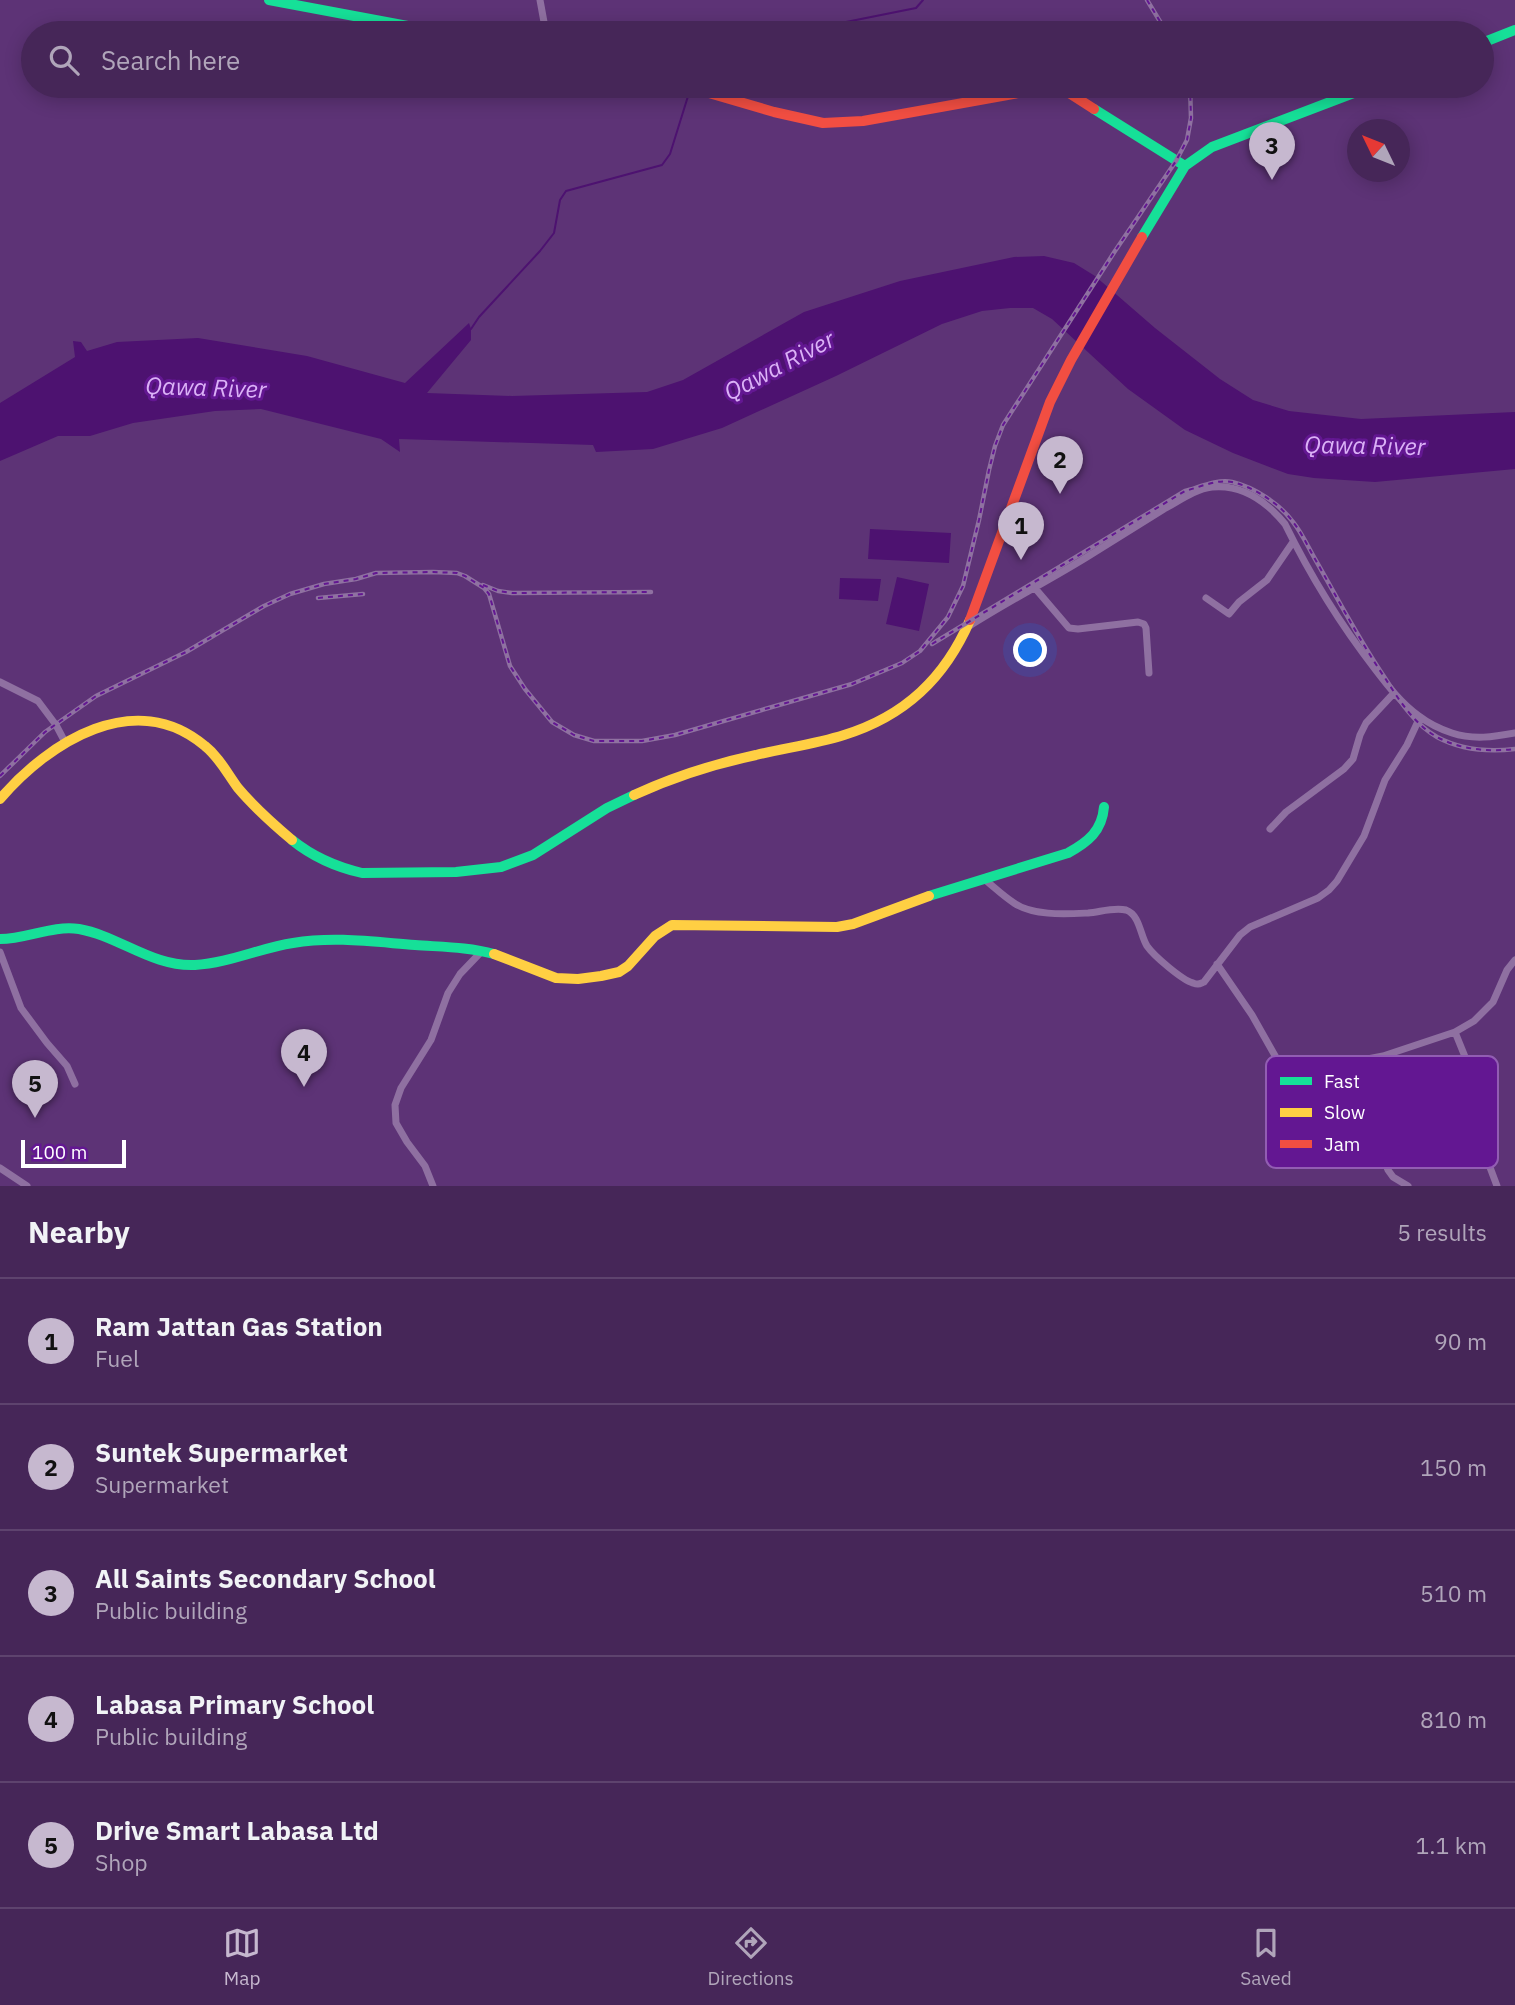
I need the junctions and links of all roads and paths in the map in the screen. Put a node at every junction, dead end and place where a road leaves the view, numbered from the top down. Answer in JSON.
{"nodes":[{"id":1,"x":269,"y":0,"type":"edge"},
{"id":2,"x":540,"y":0,"type":"edge"},
{"id":3,"x":381,"y":21,"type":"edge"},
{"id":4,"x":544,"y":21,"type":"edge"},
{"id":5,"x":1515,"y":30,"type":"edge"},
{"id":6,"x":1494,"y":38,"type":"edge"},
{"id":7,"x":730,"y":98,"type":"edge"},
{"id":8,"x":988,"y":98,"type":"edge"},
{"id":9,"x":1077,"y":98,"type":"edge"},
{"id":10,"x":1340,"y":98,"type":"edge"},
{"id":11,"x":1185,"y":166,"type":"junction"},
{"id":12,"x":1293,"y":542,"type":"junction"},
{"id":13,"x":1034,"y":587,"type":"junction"},
{"id":14,"x":1206,"y":598,"type":"dead end"},
{"id":15,"x":967,"y":628,"type":"junction"},
{"id":16,"x":1149,"y":673,"type":"dead end"},
{"id":17,"x":0,"y":682,"type":"edge"},
{"id":18,"x":1394,"y":693,"type":"junction"},
{"id":19,"x":1420,"y":717,"type":"junction"},
{"id":20,"x":1515,"y":733,"type":"edge"},
{"id":21,"x":65,"y":742,"type":"junction"},
{"id":22,"x":0,"y":799,"type":"edge"},
{"id":23,"x":1104,"y":807,"type":"dead end"},
{"id":24,"x":1270,"y":829,"type":"dead end"},
{"id":25,"x":984,"y":880,"type":"junction"},
{"id":26,"x":0,"y":939,"type":"edge"},
{"id":27,"x":482,"y":951,"type":"junction"},
{"id":28,"x":0,"y":952,"type":"edge"},
{"id":29,"x":1515,"y":960,"type":"edge"},
{"id":30,"x":1217,"y":964,"type":"junction"},
{"id":31,"x":1455,"y":1032,"type":"junction"},
{"id":32,"x":1275,"y":1056,"type":"edge"},
{"id":33,"x":1383,"y":1056,"type":"edge"},
{"id":34,"x":1465,"y":1056,"type":"edge"},
{"id":35,"x":75,"y":1084,"type":"dead end"},
{"id":36,"x":0,"y":1168,"type":"edge"},
{"id":37,"x":1387,"y":1168,"type":"edge"},
{"id":38,"x":1491,"y":1168,"type":"edge"},
{"id":39,"x":27,"y":1186,"type":"edge"},
{"id":40,"x":433,"y":1186,"type":"edge"},
{"id":41,"x":1408,"y":1186,"type":"edge"},
{"id":42,"x":1497,"y":1186,"type":"edge"}],
"edges":[{"from":1,"to":3,"type":"street"},
{"from":2,"to":4,"type":"street"},
{"from":5,"to":6,"type":"street"},
{"from":7,"to":8,"type":"street"},
{"from":9,"to":11,"type":"street"},
{"from":10,"to":11,"type":"street"},
{"from":11,"to":15,"type":"street"},
{"from":12,"to":13,"type":"street"},
{"from":12,"to":14,"type":"street"},
{"from":12,"to":18,"type":"street"},
{"from":13,"to":15,"type":"street"},
{"from":13,"to":16,"type":"street"},
{"from":15,"to":21,"type":"street"},
{"from":17,"to":21,"type":"street"},
{"from":18,"to":19,"type":"street"},
{"from":18,"to":24,"type":"street"},
{"from":19,"to":20,"type":"street"},
{"from":19,"to":30,"type":"street"},
{"from":21,"to":22,"type":"street"},
{"from":23,"to":25,"type":"street"},
{"from":25,"to":27,"type":"street"},
{"from":25,"to":30,"type":"street"},
{"from":26,"to":27,"type":"street"},
{"from":27,"to":40,"type":"street"},
{"from":28,"to":35,"type":"street"},
{"from":29,"to":31,"type":"street"},
{"from":30,"to":32,"type":"street"},
{"from":31,"to":33,"type":"street"},
{"from":31,"to":34,"type":"street"},
{"from":36,"to":39,"type":"street"},
{"from":37,"to":41,"type":"street"},
{"from":38,"to":42,"type":"street"}]}
